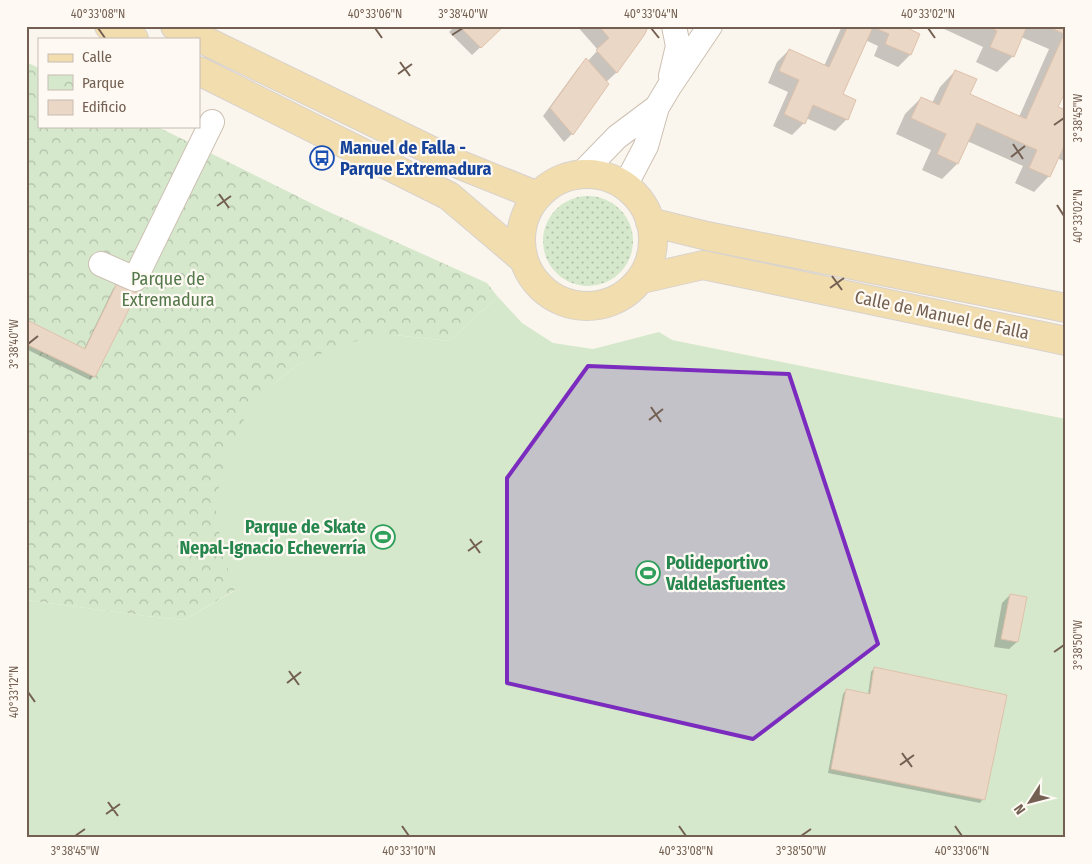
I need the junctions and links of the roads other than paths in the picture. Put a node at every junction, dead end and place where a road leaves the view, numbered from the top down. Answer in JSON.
{"nodes":[{"id":1,"x":109,"y":26,"type":"edge"},
{"id":2,"x":175,"y":26,"type":"edge"},
{"id":3,"x":674,"y":26,"type":"edge"},
{"id":4,"x":710,"y":26,"type":"edge"},
{"id":5,"x":132,"y":38,"type":"edge"},
{"id":6,"x":200,"y":38,"type":"edge"},
{"id":7,"x":200,"y":38,"type":"edge"},
{"id":8,"x":200,"y":72,"type":"edge"},
{"id":9,"x":669,"y":87,"type":"junction"},
{"id":10,"x":657,"y":107,"type":"junction"},
{"id":11,"x":212,"y":122,"type":"dead end"},
{"id":12,"x":582,"y":173,"type":"junction"},
{"id":13,"x":626,"y":184,"type":"junction"},
{"id":14,"x":538,"y":196,"type":"junction"},
{"id":15,"x":650,"y":222,"type":"junction"},
{"id":16,"x":523,"y":259,"type":"junction"},
{"id":17,"x":101,"y":264,"type":"dead end"},
{"id":18,"x":642,"y":279,"type":"junction"},
{"id":19,"x":1066,"y":308,"type":"edge"},
{"id":20,"x":1066,"y":341,"type":"edge"}],
"edges":[{"from":1,"to":5,"type":"main road"},
{"from":2,"to":7,"type":"main road"},
{"from":3,"to":9,"type":"street"},
{"from":4,"to":9,"type":"street"},
{"from":6,"to":14,"type":"main road"},
{"from":8,"to":16,"type":"main road"},
{"from":9,"to":10,"type":"street"},
{"from":10,"to":12,"type":"street"},
{"from":10,"to":13,"type":"street"},
{"from":11,"to":17,"type":"street"},
{"from":12,"to":13,"type":"main road"},
{"from":12,"to":14,"type":"main road"},
{"from":13,"to":15,"type":"main road"},
{"from":14,"to":16,"type":"main road"},
{"from":15,"to":18,"type":"main road"},
{"from":15,"to":19,"type":"main road","name":"Calle de Manuel de Falla"},
{"from":16,"to":18,"type":"main road"},
{"from":18,"to":20,"type":"main road","name":"Calle de Manuel de Falla"}]}
